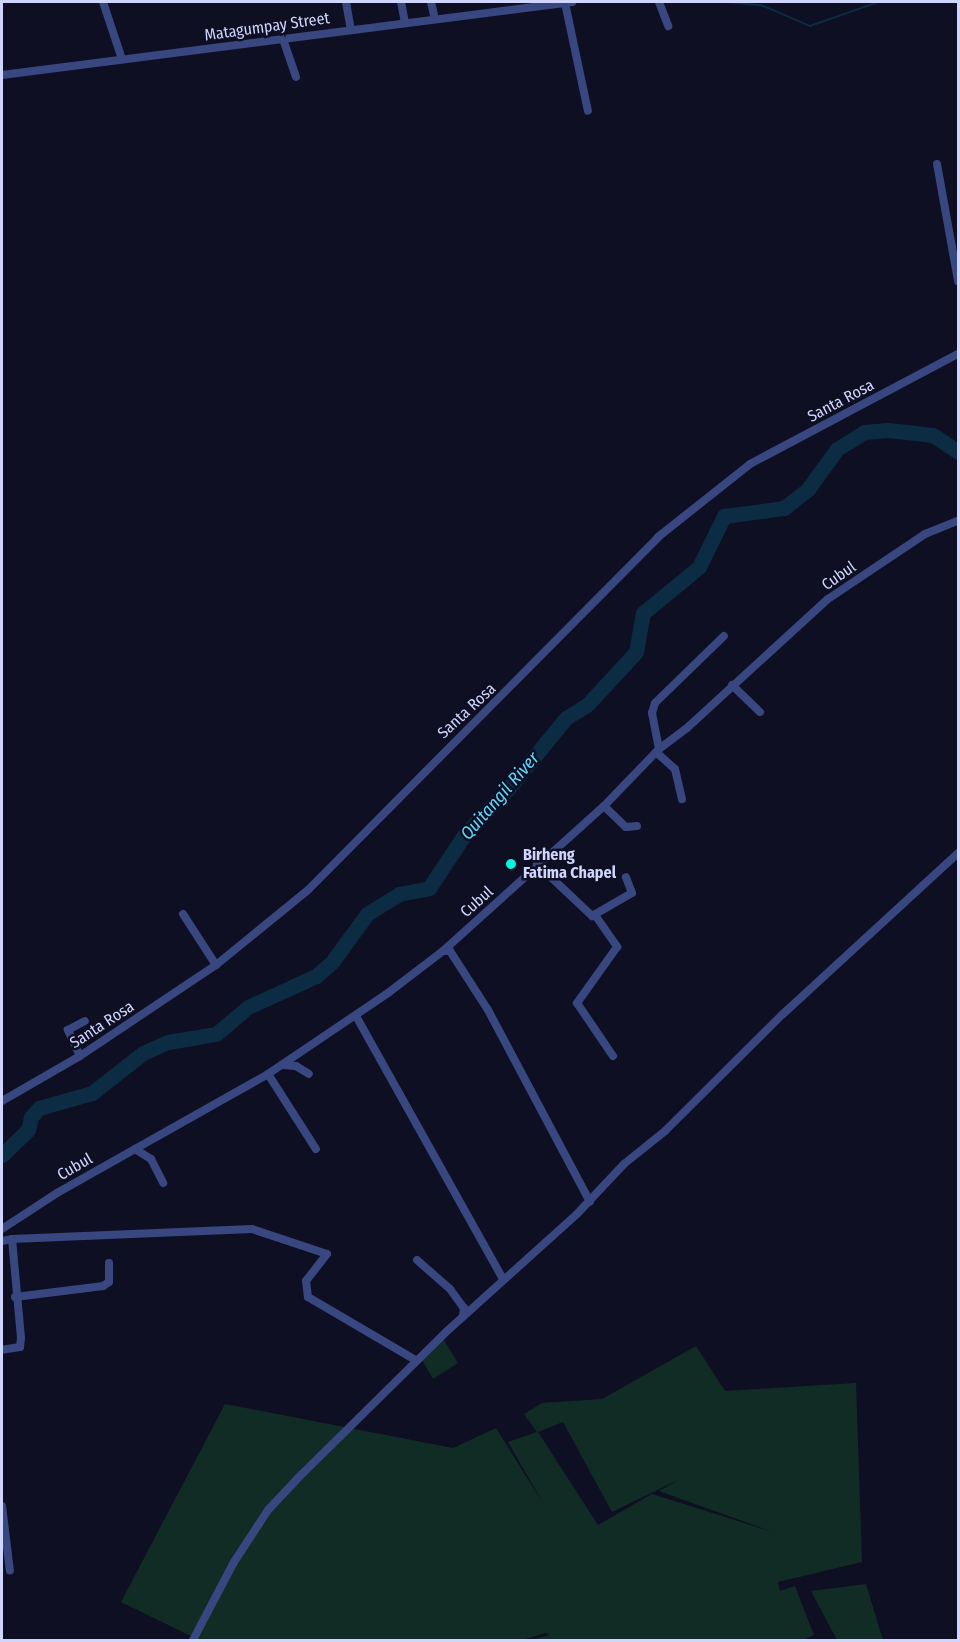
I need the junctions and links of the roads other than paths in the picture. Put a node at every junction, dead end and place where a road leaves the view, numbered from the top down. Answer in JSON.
{"nodes":[{"id":1,"x":103,"y":2,"type":"edge"},
{"id":2,"x":346,"y":2,"type":"edge"},
{"id":3,"x":401,"y":2,"type":"edge"},
{"id":4,"x":431,"y":2,"type":"edge"},
{"id":5,"x":488,"y":2,"type":"edge"},
{"id":6,"x":568,"y":2,"type":"edge"},
{"id":7,"x":659,"y":2,"type":"edge"},
{"id":8,"x":492,"y":10,"type":"junction"},
{"id":9,"x":435,"y":19,"type":"junction"},
{"id":10,"x":405,"y":23,"type":"junction"},
{"id":11,"x":668,"y":26,"type":"dead end"},
{"id":12,"x":351,"y":29,"type":"junction"},
{"id":13,"x":283,"y":39,"type":"junction"},
{"id":14,"x":122,"y":59,"type":"junction"},
{"id":15,"x":2,"y":75,"type":"edge"},
{"id":16,"x":296,"y":77,"type":"dead end"},
{"id":17,"x":588,"y":111,"type":"dead end"},
{"id":18,"x":937,"y":164,"type":"dead end"},
{"id":19,"x":958,"y":281,"type":"edge"},
{"id":20,"x":958,"y":354,"type":"edge"},
{"id":21,"x":958,"y":521,"type":"edge"},
{"id":22,"x":724,"y":636,"type":"dead end"},
{"id":23,"x":732,"y":685,"type":"junction"},
{"id":24,"x":760,"y":712,"type":"dead end"},
{"id":25,"x":657,"y":750,"type":"junction"},
{"id":26,"x":682,"y":799,"type":"dead end"},
{"id":27,"x":604,"y":806,"type":"junction"},
{"id":28,"x":638,"y":826,"type":"dead end"},
{"id":29,"x":958,"y":853,"type":"edge"},
{"id":30,"x":537,"y":864,"type":"junction"},
{"id":31,"x":626,"y":877,"type":"dead end"},
{"id":32,"x":183,"y":914,"type":"dead end"},
{"id":33,"x":595,"y":915,"type":"junction"},
{"id":34,"x":443,"y":951,"type":"junction"},
{"id":35,"x":216,"y":966,"type":"junction"},
{"id":36,"x":356,"y":1016,"type":"junction"},
{"id":37,"x":85,"y":1021,"type":"dead end"},
{"id":38,"x":80,"y":1056,"type":"junction"},
{"id":39,"x":613,"y":1056,"type":"dead end"},
{"id":40,"x":282,"y":1065,"type":"junction"},
{"id":41,"x":268,"y":1074,"type":"junction"},
{"id":42,"x":309,"y":1074,"type":"dead end"},
{"id":43,"x":2,"y":1101,"type":"edge"},
{"id":44,"x":135,"y":1149,"type":"junction"},
{"id":45,"x":316,"y":1149,"type":"dead end"},
{"id":46,"x":163,"y":1183,"type":"dead end"},
{"id":47,"x":590,"y":1202,"type":"junction"},
{"id":48,"x":2,"y":1230,"type":"edge"},
{"id":49,"x":12,"y":1239,"type":"junction"},
{"id":50,"x":2,"y":1242,"type":"edge"},
{"id":51,"x":417,"y":1260,"type":"dead end"},
{"id":52,"x":109,"y":1263,"type":"dead end"},
{"id":53,"x":503,"y":1280,"type":"junction"},
{"id":54,"x":15,"y":1297,"type":"junction"},
{"id":55,"x":464,"y":1316,"type":"junction"},
{"id":56,"x":2,"y":1350,"type":"edge"},
{"id":57,"x":417,"y":1361,"type":"junction"},
{"id":58,"x":2,"y":1506,"type":"edge"},
{"id":59,"x":10,"y":1571,"type":"dead end"},
{"id":60,"x":193,"y":1641,"type":"edge"}],
"edges":[{"from":1,"to":14,"type":"street"},
{"from":2,"to":12,"type":"street"},
{"from":3,"to":10,"type":"street"},
{"from":4,"to":9,"type":"street"},
{"from":5,"to":8,"type":"street"},
{"from":6,"to":8,"type":"street","name":"Matagumpay Street"},
{"from":6,"to":17,"type":"street"},
{"from":7,"to":11,"type":"street"},
{"from":8,"to":9,"type":"street","name":"Matagumpay Street"},
{"from":9,"to":10,"type":"street","name":"Matagumpay Street"},
{"from":10,"to":12,"type":"street","name":"Matagumpay Street"},
{"from":12,"to":13,"type":"street","name":"Matagumpay Street"},
{"from":13,"to":14,"type":"street","name":"Matagumpay Street"},
{"from":13,"to":16,"type":"street"},
{"from":14,"to":15,"type":"street","name":"Matagumpay Street"},
{"from":18,"to":19,"type":"street"},
{"from":20,"to":35,"type":"street","name":"Santa Rosa"},
{"from":21,"to":23,"type":"street","name":"Cubul"},
{"from":22,"to":25,"type":"street"},
{"from":23,"to":24,"type":"street"},
{"from":23,"to":25,"type":"street","name":"Cubul"},
{"from":25,"to":26,"type":"street"},
{"from":25,"to":27,"type":"street","name":"Cubul"},
{"from":27,"to":28,"type":"street"},
{"from":27,"to":30,"type":"street","name":"Cubul"},
{"from":29,"to":47,"type":"street"},
{"from":30,"to":33,"type":"street"},
{"from":30,"to":34,"type":"street","name":"Cubul"},
{"from":31,"to":33,"type":"street"},
{"from":32,"to":35,"type":"street"},
{"from":33,"to":39,"type":"street"},
{"from":34,"to":36,"type":"street","name":"Cubul"},
{"from":34,"to":47,"type":"street"},
{"from":35,"to":38,"type":"street","name":"Santa Rosa"},
{"from":36,"to":40,"type":"street","name":"Cubul"},
{"from":36,"to":53,"type":"street"},
{"from":37,"to":38,"type":"street"},
{"from":38,"to":43,"type":"street","name":"Santa Rosa"},
{"from":40,"to":41,"type":"street","name":"Cubul"},
{"from":40,"to":42,"type":"street"},
{"from":41,"to":44,"type":"street","name":"Cubul"},
{"from":41,"to":45,"type":"street"},
{"from":44,"to":46,"type":"street"},
{"from":44,"to":48,"type":"street","name":"Cubul"},
{"from":47,"to":53,"type":"street"},
{"from":49,"to":50,"type":"street"},
{"from":49,"to":54,"type":"street"},
{"from":49,"to":57,"type":"street"},
{"from":51,"to":55,"type":"street"},
{"from":52,"to":54,"type":"street"},
{"from":53,"to":55,"type":"street"},
{"from":54,"to":56,"type":"street"},
{"from":55,"to":57,"type":"street"},
{"from":57,"to":60,"type":"street"},
{"from":58,"to":59,"type":"street"}]}
